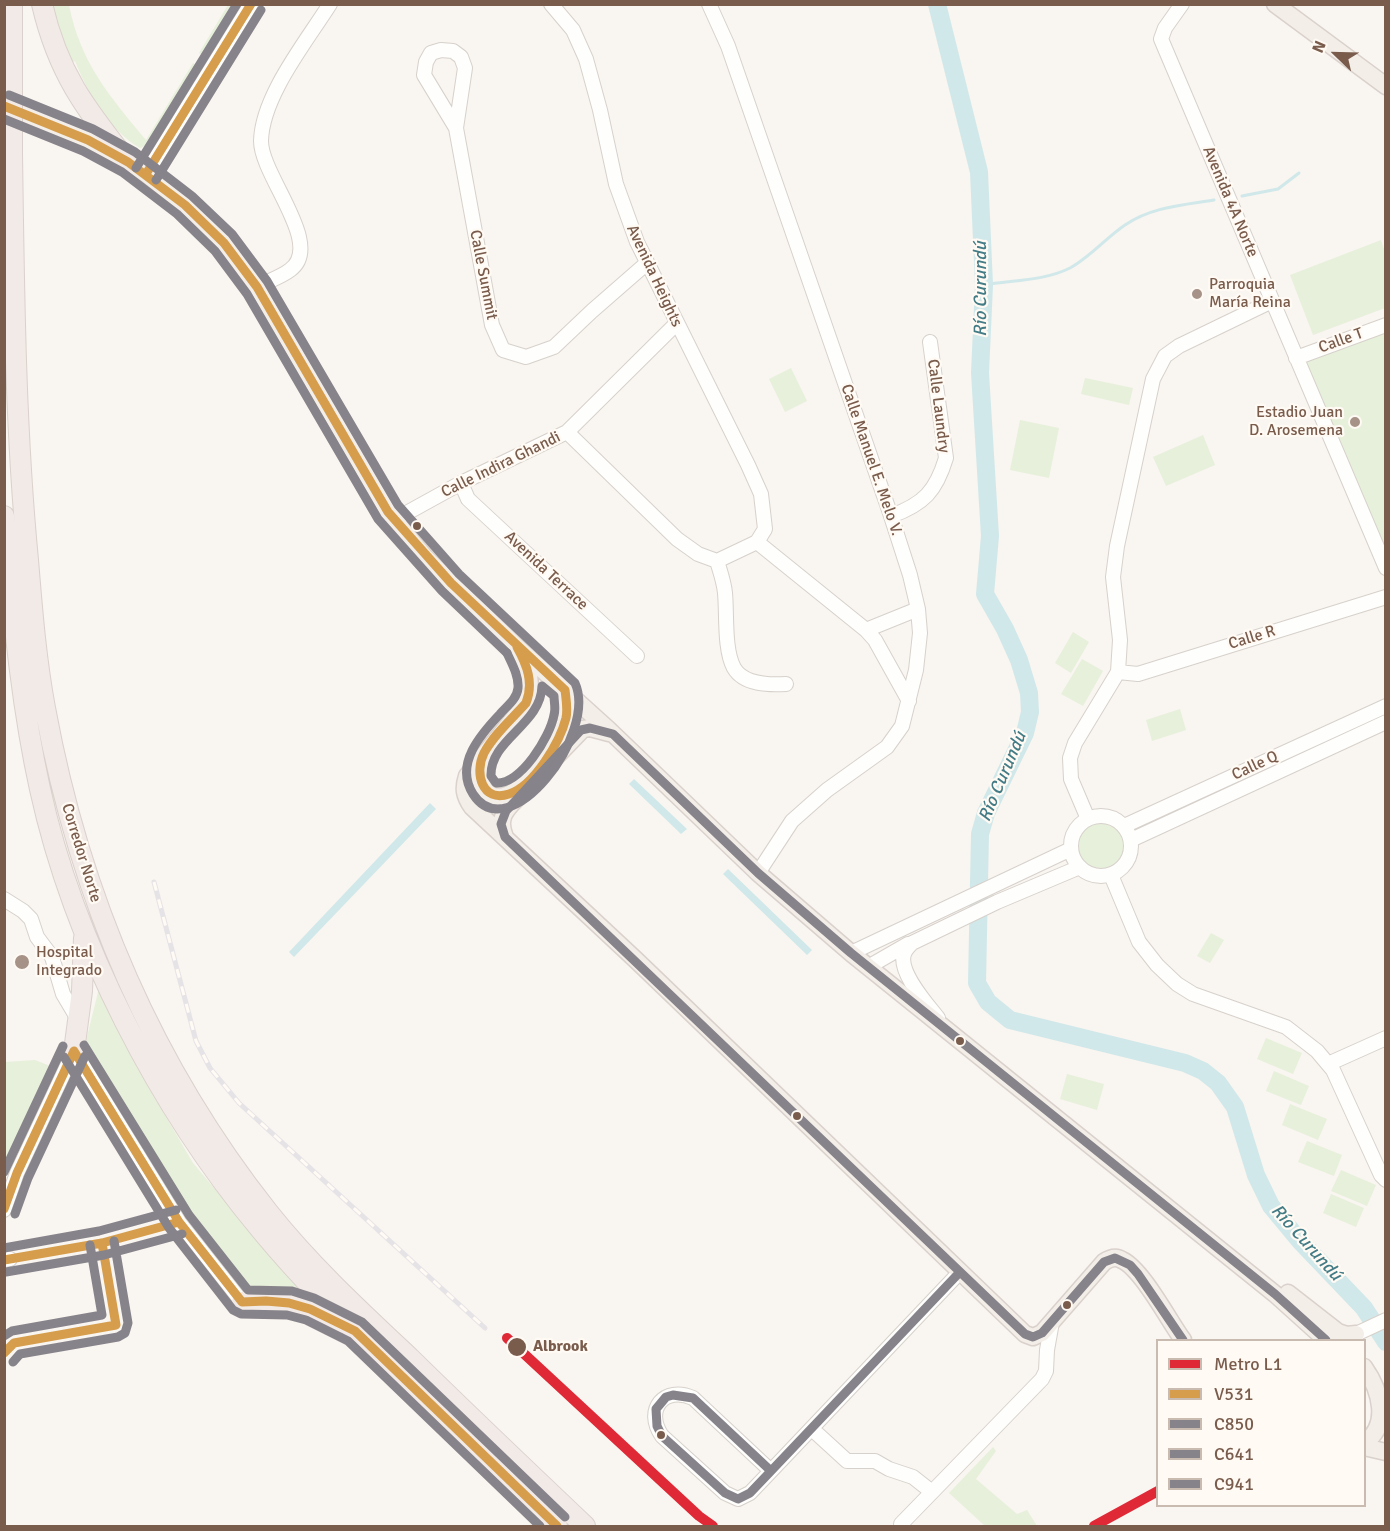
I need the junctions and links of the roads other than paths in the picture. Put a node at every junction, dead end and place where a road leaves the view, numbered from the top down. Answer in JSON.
{"nodes":[{"id":1,"x":12,"y":4,"type":"edge"},
{"id":2,"x":42,"y":4,"type":"edge"},
{"id":3,"x":251,"y":4,"type":"edge"},
{"id":4,"x":330,"y":4,"type":"edge"},
{"id":5,"x":551,"y":4,"type":"edge"},
{"id":6,"x":709,"y":4,"type":"edge"},
{"id":7,"x":1182,"y":4,"type":"edge"},
{"id":8,"x":1275,"y":4,"type":"edge"},
{"id":9,"x":1386,"y":86,"type":"edge"},
{"id":10,"x":4,"y":106,"type":"edge"},
{"id":11,"x":456,"y":128,"type":"junction"},
{"id":12,"x":128,"y":162,"type":"junction"},
{"id":13,"x":146,"y":174,"type":"junction"},
{"id":14,"x":647,"y":263,"type":"junction"},
{"id":15,"x":257,"y":287,"type":"junction"},
{"id":16,"x":1272,"y":301,"type":"junction"},
{"id":17,"x":676,"y":324,"type":"junction"},
{"id":18,"x":1386,"y":325,"type":"edge"},
{"id":19,"x":930,"y":342,"type":"dead end"},
{"id":20,"x":1296,"y":358,"type":"junction"},
{"id":21,"x":567,"y":432,"type":"junction"},
{"id":22,"x":461,"y":483,"type":"junction"},
{"id":23,"x":4,"y":516,"type":"edge"},
{"id":24,"x":891,"y":516,"type":"junction"},
{"id":25,"x":394,"y":520,"type":"junction"},
{"id":26,"x":758,"y":542,"type":"junction"},
{"id":27,"x":717,"y":561,"type":"junction"},
{"id":28,"x":1384,"y":562,"type":"edge"},
{"id":29,"x":1386,"y":597,"type":"edge"},
{"id":30,"x":918,"y":609,"type":"junction"},
{"id":31,"x":866,"y":630,"type":"junction"},
{"id":32,"x":517,"y":647,"type":"junction"},
{"id":33,"x":637,"y":656,"type":"dead end"},
{"id":34,"x":1118,"y":672,"type":"junction"},
{"id":35,"x":786,"y":684,"type":"dead end"},
{"id":36,"x":565,"y":690,"type":"junction"},
{"id":37,"x":909,"y":701,"type":"junction"},
{"id":38,"x":1386,"y":706,"type":"edge"},
{"id":39,"x":1386,"y":722,"type":"edge"},
{"id":40,"x":613,"y":734,"type":"junction"},
{"id":41,"x":485,"y":752,"type":"junction"},
{"id":42,"x":1088,"y":819,"type":"junction"},
{"id":43,"x":1124,"y":826,"type":"junction"},
{"id":44,"x":505,"y":837,"type":"junction"},
{"id":45,"x":1131,"y":840,"type":"junction"},
{"id":46,"x":1071,"y":849,"type":"junction"},
{"id":47,"x":1080,"y":867,"type":"junction"},
{"id":48,"x":758,"y":873,"type":"junction"},
{"id":49,"x":1111,"y":874,"type":"junction"},
{"id":50,"x":4,"y":899,"type":"edge"},
{"id":51,"x":84,"y":929,"type":"junction"},
{"id":52,"x":912,"y":943,"type":"junction"},
{"id":53,"x":851,"y":953,"type":"junction"},
{"id":54,"x":868,"y":967,"type":"junction"},
{"id":55,"x":79,"y":1021,"type":"junction"},
{"id":56,"x":944,"y":1027,"type":"junction"},
{"id":57,"x":1386,"y":1038,"type":"edge"},
{"id":58,"x":74,"y":1051,"type":"junction"},
{"id":59,"x":1328,"y":1064,"type":"junction"},
{"id":60,"x":1386,"y":1180,"type":"edge"},
{"id":61,"x":4,"y":1210,"type":"edge"},
{"id":62,"x":960,"y":1272,"type":"junction"},
{"id":63,"x":1257,"y":1279,"type":"junction"},
{"id":64,"x":242,"y":1302,"type":"joint"},
{"id":65,"x":1386,"y":1320,"type":"edge"},
{"id":66,"x":1052,"y":1322,"type":"junction"},
{"id":67,"x":355,"y":1331,"type":"junction"},
{"id":68,"x":1357,"y":1335,"type":"edge"},
{"id":69,"x":1182,"y":1339,"type":"edge"},
{"id":70,"x":1324,"y":1339,"type":"edge"},
{"id":71,"x":1366,"y":1370,"type":"edge"},
{"id":72,"x":1366,"y":1388,"type":"edge"},
{"id":73,"x":1384,"y":1416,"type":"edge"},
{"id":74,"x":812,"y":1429,"type":"junction"},
{"id":75,"x":1366,"y":1444,"type":"edge"},
{"id":76,"x":1366,"y":1445,"type":"edge"},
{"id":77,"x":1386,"y":1452,"type":"edge"},
{"id":78,"x":771,"y":1471,"type":"junction"},
{"id":79,"x":932,"y":1492,"type":"junction"},
{"id":80,"x":902,"y":1524,"type":"dead end"},
{"id":81,"x":557,"y":1527,"type":"edge"},
{"id":82,"x":585,"y":1527,"type":"edge"}],
"edges":[{"from":1,"to":82,"type":"highway","name":"Corredor Norte","bridge":true},
{"from":2,"to":12,"type":"highway"},
{"from":3,"to":13,"type":"street"},
{"from":4,"to":15,"type":"street"},
{"from":5,"to":14,"type":"street","name":"Avenida Heights"},
{"from":6,"to":24,"type":"street","name":"Calle Manuel E. Melo V."},
{"from":7,"to":16,"type":"street","name":"Avenida 4A Norte"},
{"from":8,"to":9,"type":"main road"},
{"from":10,"to":12,"type":"main road"},
{"from":11,"to":11,"type":"street"},
{"from":11,"to":14,"type":"street","name":"Calle Summit"},
{"from":12,"to":13,"type":"main road"},
{"from":13,"to":15,"type":"main road"},
{"from":14,"to":17,"type":"street","name":"Avenida Heights"},
{"from":15,"to":25,"type":"main road"},
{"from":16,"to":20,"type":"street","name":"Avenida 4A Norte"},
{"from":16,"to":34,"type":"street"},
{"from":17,"to":21,"type":"street","name":"Calle Indira Ghandi"},
{"from":17,"to":26,"type":"street","name":"Avenida Heights"},
{"from":18,"to":20,"type":"street","name":"Calle T"},
{"from":19,"to":24,"type":"street","name":"Calle Laundry"},
{"from":20,"to":28,"type":"street","name":"Avenida 4A Norte"},
{"from":21,"to":22,"type":"street","name":"Calle Indira Ghandi"},
{"from":21,"to":27,"type":"street"},
{"from":22,"to":25,"type":"street","name":"Calle Indira Ghandi"},
{"from":22,"to":33,"type":"street","name":"Avenida Terrace"},
{"from":23,"to":51,"type":"highway","name":"Corredor Norte"},
{"from":24,"to":30,"type":"street","name":"Calle Manuel E. Melo V."},
{"from":25,"to":32,"type":"main road"},
{"from":26,"to":27,"type":"street"},
{"from":26,"to":31,"type":"street"},
{"from":27,"to":35,"type":"street"},
{"from":29,"to":34,"type":"street","name":"Calle R"},
{"from":30,"to":31,"type":"street"},
{"from":30,"to":37,"type":"street","name":"Calle Manuel E. Melo V."},
{"from":31,"to":37,"type":"street"},
{"from":32,"to":36,"type":"main road"},
{"from":32,"to":41,"type":"main road"},
{"from":34,"to":42,"type":"street"},
{"from":36,"to":40,"type":"main road"},
{"from":36,"to":41,"type":"main road"},
{"from":37,"to":48,"type":"street","name":"Calle Manuel E. Melo V."},
{"from":38,"to":43,"type":"street","name":"Calle Q"},
{"from":39,"to":45,"type":"street","name":"Calle Q"},
{"from":40,"to":44,"type":"main road"},
{"from":40,"to":48,"type":"main road"},
{"from":41,"to":44,"type":"main road"},
{"from":42,"to":43,"type":"street"},
{"from":42,"to":46,"type":"street"},
{"from":43,"to":45,"type":"street"},
{"from":44,"to":62,"type":"main road"},
{"from":45,"to":49,"type":"street"},
{"from":46,"to":47,"type":"street"},
{"from":46,"to":53,"type":"street"},
{"from":47,"to":49,"type":"street"},
{"from":47,"to":52,"type":"street"},
{"from":48,"to":53,"type":"main road"},
{"from":49,"to":59,"type":"street"},
{"from":50,"to":55,"type":"street"},
{"from":51,"to":55,"type":"highway"},
{"from":51,"to":67,"type":"highway","name":"Corredor Norte"},
{"from":52,"to":54,"type":"street"},
{"from":52,"to":56,"type":"street"},
{"from":53,"to":54,"type":"main road"},
{"from":54,"to":56,"type":"main road"},
{"from":55,"to":58,"type":"highway"},
{"from":56,"to":63,"type":"main road"},
{"from":57,"to":59,"type":"street"},
{"from":58,"to":61,"type":"street"},
{"from":58,"to":64,"type":"street"},
{"from":59,"to":60,"type":"street"},
{"from":62,"to":66,"type":"main road"},
{"from":62,"to":74,"type":"street"},
{"from":63,"to":68,"type":"main road"},
{"from":63,"to":70,"type":"main road"},
{"from":64,"to":67,"type":"highway"},
{"from":65,"to":68,"type":"street"},
{"from":66,"to":69,"type":"main road"},
{"from":66,"to":79,"type":"street"},
{"from":67,"to":81,"type":"highway","name":"Corredor Norte"},
{"from":71,"to":73,"type":"main road"},
{"from":72,"to":73,"type":"main road"},
{"from":73,"to":75,"type":"main road"},
{"from":74,"to":78,"type":"street"},
{"from":74,"to":79,"type":"street"},
{"from":76,"to":77,"type":"main road"},
{"from":78,"to":78,"type":"street"},
{"from":79,"to":80,"type":"street"}]}
